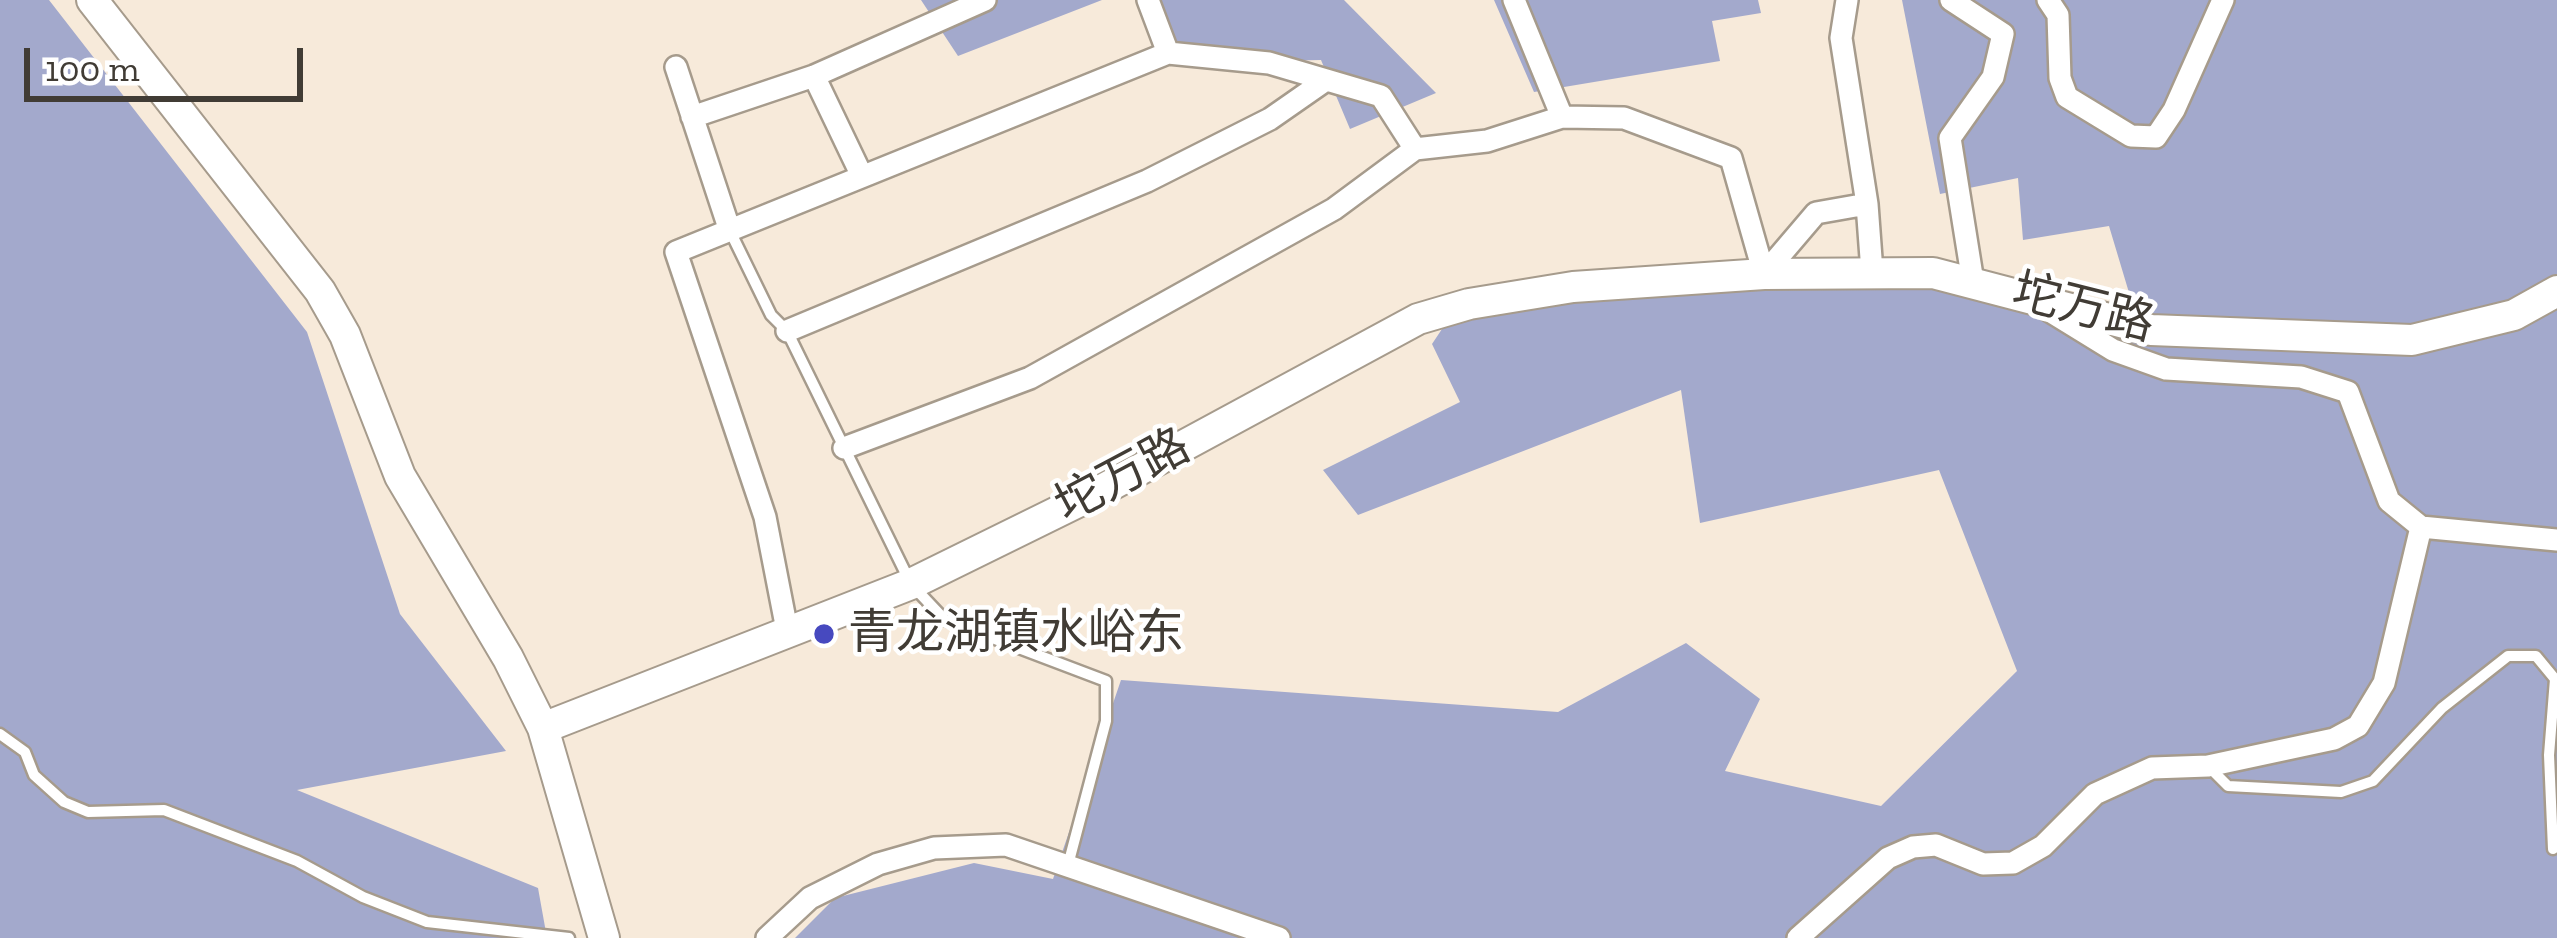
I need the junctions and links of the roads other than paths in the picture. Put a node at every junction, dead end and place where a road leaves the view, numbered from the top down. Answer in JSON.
{"nodes":[{"id":1,"x":92,"y":0,"type":"edge"},
{"id":2,"x":986,"y":0,"type":"edge"},
{"id":3,"x":1148,"y":0,"type":"edge"},
{"id":4,"x":1514,"y":0,"type":"edge"},
{"id":5,"x":1846,"y":0,"type":"edge"},
{"id":6,"x":1951,"y":0,"type":"edge"},
{"id":7,"x":2048,"y":0,"type":"edge"},
{"id":8,"x":2223,"y":0,"type":"edge"},
{"id":9,"x":1168,"y":53,"type":"junction"},
{"id":10,"x":676,"y":67,"type":"dead end"},
{"id":11,"x":814,"y":76,"type":"junction"},
{"id":12,"x":1326,"y":80,"type":"junction"},
{"id":13,"x":692,"y":117,"type":"junction"},
{"id":14,"x":1562,"y":117,"type":"junction"},
{"id":15,"x":1415,"y":149,"type":"junction"},
{"id":16,"x":861,"y":174,"type":"junction"},
{"id":17,"x":1867,"y":204,"type":"junction"},
{"id":18,"x":729,"y":228,"type":"junction"},
{"id":19,"x":1873,"y":272,"type":"junction"},
{"id":20,"x":1764,"y":274,"type":"junction"},
{"id":21,"x":1973,"y":281,"type":"junction"},
{"id":22,"x":2557,"y":291,"type":"edge"},
{"id":23,"x":2032,"y":300,"type":"junction"},
{"id":24,"x":787,"y":331,"type":"junction"},
{"id":25,"x":844,"y":448,"type":"junction"},
{"id":26,"x":2421,"y":527,"type":"junction"},
{"id":27,"x":2557,"y":540,"type":"edge"},
{"id":28,"x":911,"y":584,"type":"junction"},
{"id":29,"x":788,"y":634,"type":"junction"},
{"id":30,"x":543,"y":728,"type":"junction"},
{"id":31,"x":0,"y":734,"type":"edge"},
{"id":32,"x":2208,"y":766,"type":"junction"},
{"id":33,"x":2557,"y":846,"type":"edge"},
{"id":34,"x":1068,"y":866,"type":"junction"},
{"id":35,"x":569,"y":938,"type":"edge"},
{"id":36,"x":604,"y":938,"type":"edge"},
{"id":37,"x":767,"y":938,"type":"edge"},
{"id":38,"x":1279,"y":938,"type":"edge"},
{"id":39,"x":1798,"y":938,"type":"edge"}],
"edges":[{"from":1,"to":30,"type":"main road"},
{"from":2,"to":11,"type":"street"},
{"from":3,"to":9,"type":"street"},
{"from":4,"to":14,"type":"street"},
{"from":5,"to":17,"type":"street"},
{"from":6,"to":21,"type":"street"},
{"from":7,"to":8,"type":"street"},
{"from":9,"to":12,"type":"street"},
{"from":9,"to":16,"type":"street"},
{"from":10,"to":13,"type":"street"},
{"from":11,"to":13,"type":"street"},
{"from":11,"to":16,"type":"street"},
{"from":12,"to":15,"type":"street"},
{"from":12,"to":24,"type":"street"},
{"from":13,"to":18,"type":"street"},
{"from":14,"to":15,"type":"street"},
{"from":14,"to":20,"type":"street"},
{"from":15,"to":25,"type":"street"},
{"from":16,"to":18,"type":"street"},
{"from":17,"to":19,"type":"street"},
{"from":17,"to":20,"type":"street"},
{"from":18,"to":24,"type":"lane"},
{"from":18,"to":29,"type":"street"},
{"from":19,"to":20,"type":"main road","name":"坨万路"},
{"from":19,"to":21,"type":"main road","name":"坨万路"},
{"from":20,"to":28,"type":"main road","name":"坨万路"},
{"from":21,"to":23,"type":"main road","name":"坨万路"},
{"from":22,"to":23,"type":"main road","name":"坨万路"},
{"from":23,"to":26,"type":"street"},
{"from":24,"to":25,"type":"lane"},
{"from":25,"to":28,"type":"lane"},
{"from":26,"to":27,"type":"street"},
{"from":26,"to":32,"type":"street"},
{"from":28,"to":29,"type":"main road","name":"坨万路"},
{"from":28,"to":34,"type":"lane"},
{"from":29,"to":30,"type":"main road","name":"坨万路"},
{"from":30,"to":36,"type":"main road"},
{"from":31,"to":35,"type":"lane"},
{"from":32,"to":33,"type":"lane"},
{"from":32,"to":39,"type":"street"},
{"from":34,"to":37,"type":"street"},
{"from":34,"to":38,"type":"street"}]}
